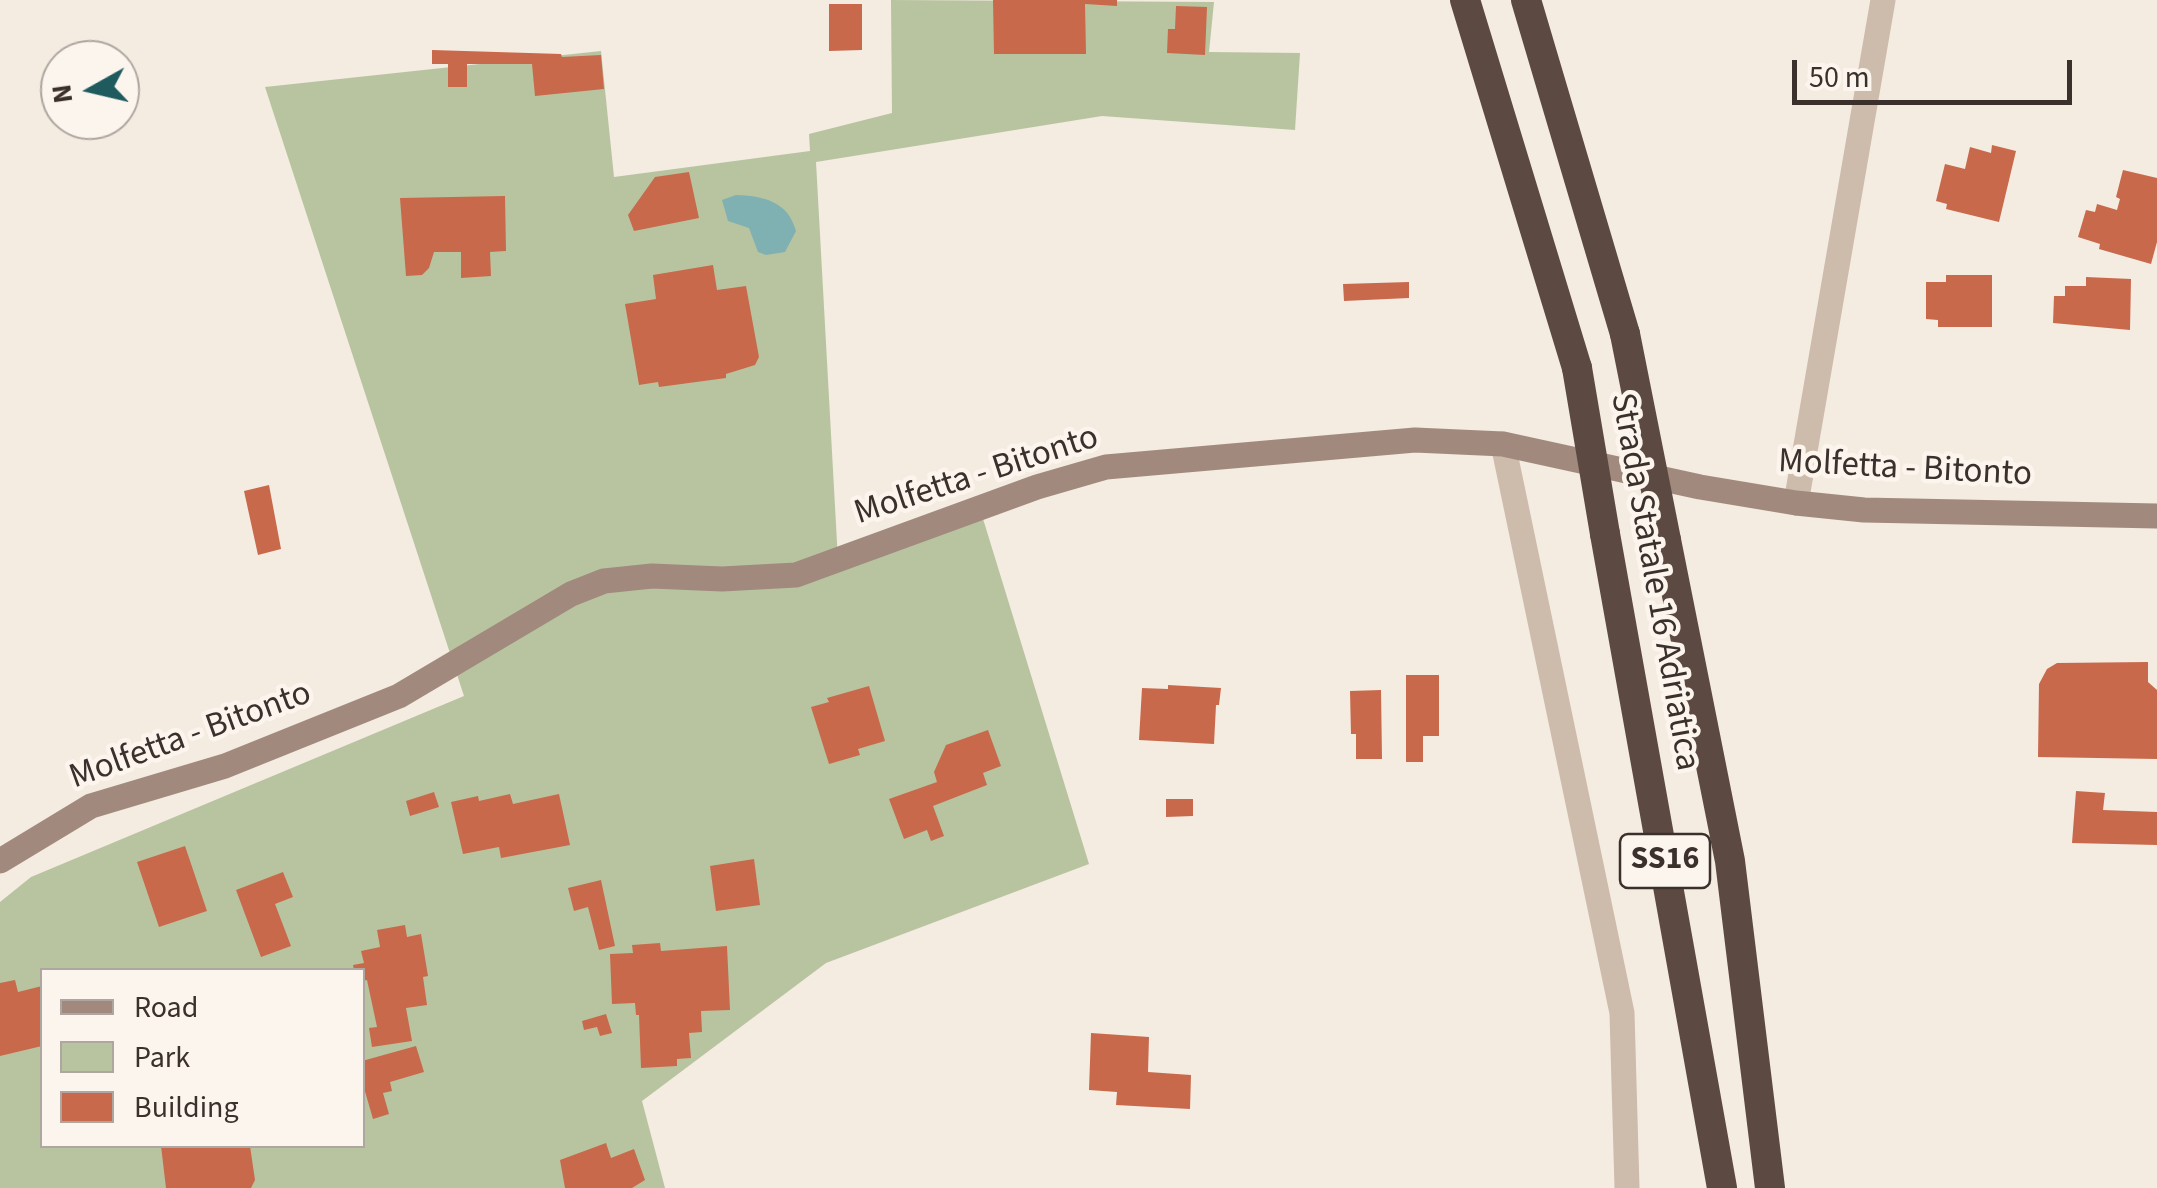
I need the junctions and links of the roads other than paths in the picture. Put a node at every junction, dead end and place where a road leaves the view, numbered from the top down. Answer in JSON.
{"nodes":[{"id":1,"x":1464,"y":0,"type":"edge"},
{"id":2,"x":1526,"y":0,"type":"edge"},
{"id":3,"x":1883,"y":0,"type":"edge"},
{"id":4,"x":1503,"y":444,"type":"junction"},
{"id":5,"x":1796,"y":503,"type":"junction"},
{"id":6,"x":2157,"y":516,"type":"edge"},
{"id":7,"x":0,"y":861,"type":"edge"},
{"id":8,"x":1627,"y":1188,"type":"edge"},
{"id":9,"x":1722,"y":1188,"type":"edge"},
{"id":10,"x":1770,"y":1188,"type":"edge"}],
"edges":[{"from":1,"to":9,"type":"highway","name":"Strada Statale 16 Adriatica","number":"SS16","bridge":true},
{"from":2,"to":10,"type":"highway","name":"Strada Statale 16 Adriatica","number":"SS16","bridge":true},
{"from":3,"to":5,"type":"street"},
{"from":4,"to":5,"type":"street","name":"Molfetta - Bitonto"},
{"from":4,"to":7,"type":"street","name":"Molfetta - Bitonto"},
{"from":4,"to":8,"type":"street"},
{"from":5,"to":6,"type":"street","name":"Molfetta - Bitonto"}]}
